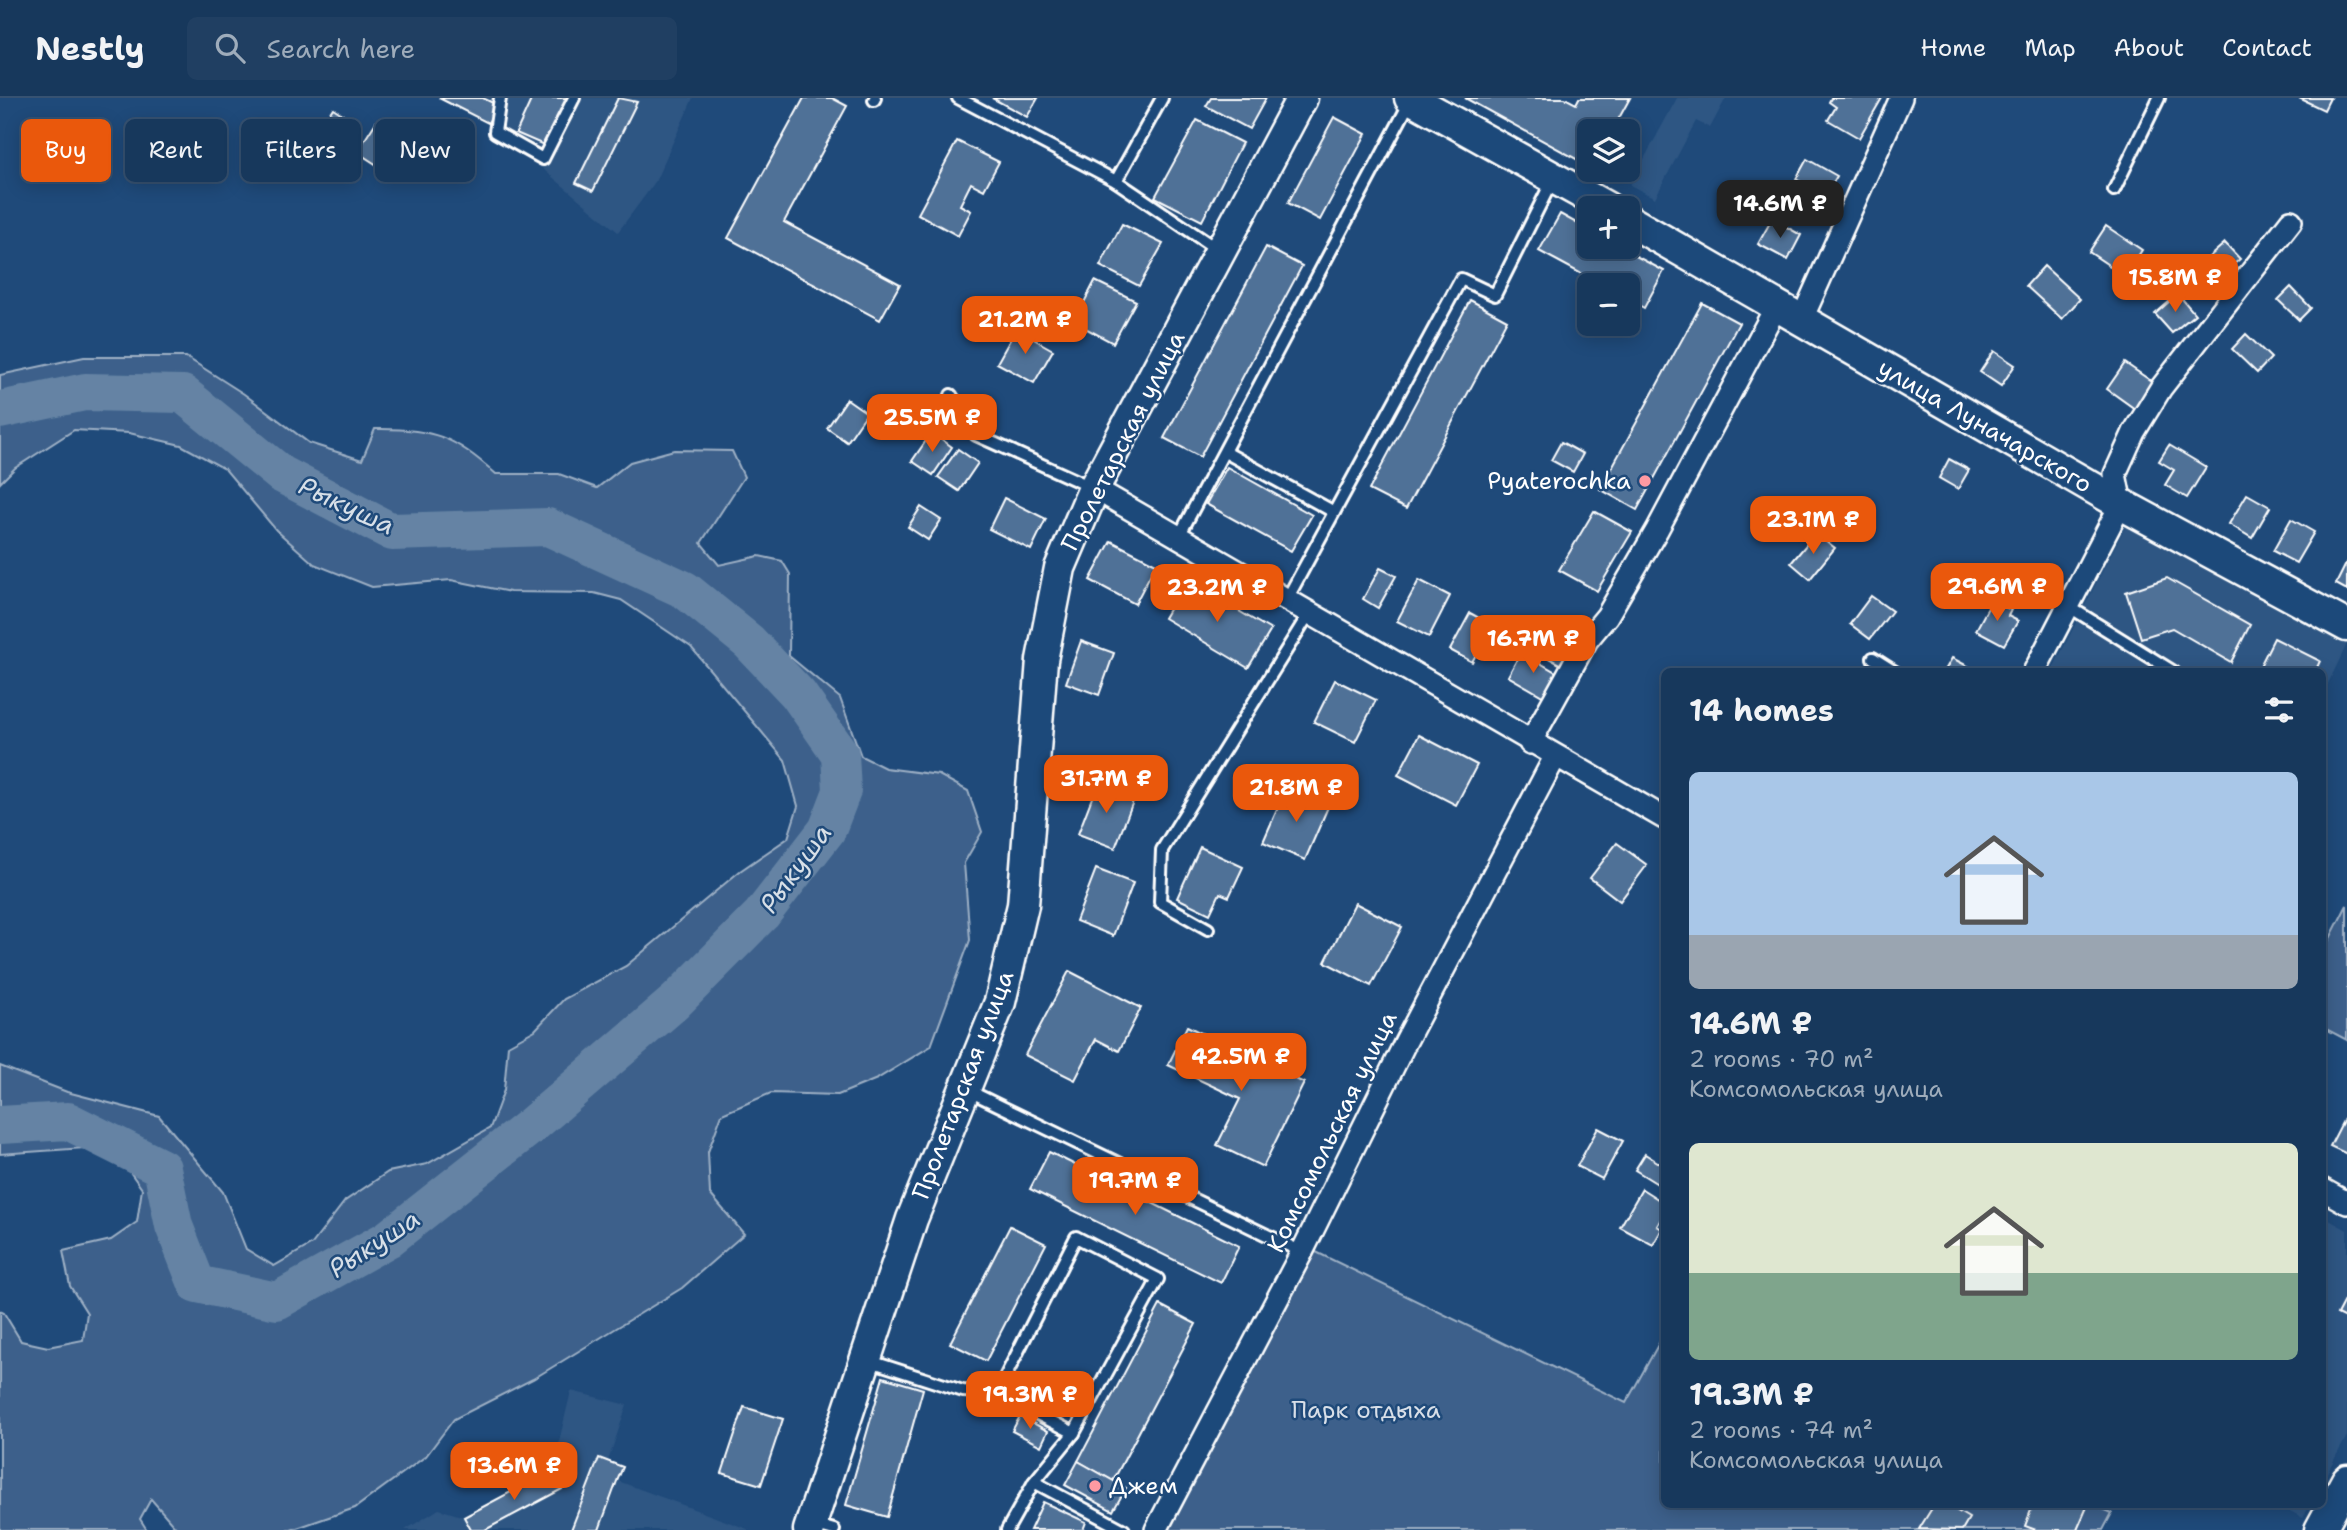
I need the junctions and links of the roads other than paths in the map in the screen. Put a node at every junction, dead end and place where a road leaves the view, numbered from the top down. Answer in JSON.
{"nodes":[{"id":1,"x":500,"y":98,"type":"edge"},
{"id":2,"x":574,"y":98,"type":"edge"},
{"id":3,"x":958,"y":98,"type":"edge"},
{"id":4,"x":1162,"y":98,"type":"edge"},
{"id":5,"x":1301,"y":98,"type":"edge"},
{"id":6,"x":1411,"y":98,"type":"edge"},
{"id":7,"x":1901,"y":98,"type":"edge"},
{"id":8,"x":2158,"y":98,"type":"edge"},
{"id":9,"x":1554,"y":177,"type":"junction"},
{"id":10,"x":1116,"y":181,"type":"junction"},
{"id":11,"x":2115,"y":190,"type":"dead end"},
{"id":12,"x":1587,"y":196,"type":"edge"},
{"id":13,"x":2291,"y":221,"type":"dead end"},
{"id":14,"x":1640,"y":227,"type":"edge"},
{"id":15,"x":1220,"y":252,"type":"junction"},
{"id":16,"x":1789,"y":314,"type":"junction"},
{"id":17,"x":951,"y":395,"type":"dead end"},
{"id":18,"x":1225,"y":452,"type":"junction"},
{"id":19,"x":1094,"y":488,"type":"junction"},
{"id":20,"x":2121,"y":504,"type":"junction"},
{"id":21,"x":1334,"y":512,"type":"junction"},
{"id":22,"x":1179,"y":536,"type":"junction"},
{"id":23,"x":1287,"y":599,"type":"junction"},
{"id":24,"x":2068,"y":606,"type":"junction"},
{"id":25,"x":1310,"y":612,"type":"junction"},
{"id":26,"x":2347,"y":626,"type":"edge"},
{"id":27,"x":1872,"y":658,"type":"dead end"},
{"id":28,"x":1888,"y":668,"type":"edge"},
{"id":29,"x":2036,"y":668,"type":"edge"},
{"id":30,"x":2169,"y":668,"type":"edge"},
{"id":31,"x":1531,"y":743,"type":"junction"},
{"id":32,"x":1555,"y":757,"type":"junction"},
{"id":33,"x":1661,"y":816,"type":"edge"},
{"id":34,"x":1208,"y":929,"type":"dead end"},
{"id":35,"x":963,"y":1088,"type":"junction"},
{"id":36,"x":2326,"y":1191,"type":"edge"},
{"id":37,"x":2347,"y":1203,"type":"edge"},
{"id":38,"x":1302,"y":1252,"type":"junction"},
{"id":39,"x":867,"y":1360,"type":"junction"},
{"id":40,"x":997,"y":1393,"type":"junction"},
{"id":41,"x":1074,"y":1433,"type":"junction"},
{"id":42,"x":1034,"y":1482,"type":"junction"},
{"id":43,"x":2344,"y":1494,"type":"edge"},
{"id":44,"x":818,"y":1528,"type":"edge"},
{"id":45,"x":1007,"y":1530,"type":"edge"},
{"id":46,"x":1124,"y":1530,"type":"edge"},
{"id":47,"x":1156,"y":1530,"type":"edge"},
{"id":48,"x":2320,"y":1530,"type":"edge"}],
"edges":[{"from":1,"to":2,"type":"lane"},
{"from":3,"to":10,"type":"lane"},
{"from":4,"to":10,"type":"lane"},
{"from":5,"to":15,"type":"street","name":"Пролетарская улица"},
{"from":6,"to":9,"type":"street"},
{"from":6,"to":18,"type":"lane"},
{"from":7,"to":16,"type":"street"},
{"from":8,"to":11,"type":"lane"},
{"from":9,"to":12,"type":"street"},
{"from":9,"to":21,"type":"lane"},
{"from":10,"to":15,"type":"lane"},
{"from":13,"to":20,"type":"street"},
{"from":14,"to":16,"type":"street","name":"улица Луначарского"},
{"from":15,"to":19,"type":"street","name":"Пролетарская улица"},
{"from":16,"to":20,"type":"street","name":"улица Луначарского"},
{"from":16,"to":31,"type":"street"},
{"from":17,"to":19,"type":"lane"},
{"from":18,"to":21,"type":"lane"},
{"from":18,"to":22,"type":"lane"},
{"from":19,"to":22,"type":"street"},
{"from":19,"to":35,"type":"street","name":"Пролетарская улица"},
{"from":20,"to":24,"type":"street"},
{"from":20,"to":26,"type":"street","name":"улица Луначарского"},
{"from":21,"to":23,"type":"lane"},
{"from":22,"to":23,"type":"street"},
{"from":23,"to":25,"type":"street"},
{"from":24,"to":29,"type":"street"},
{"from":24,"to":30,"type":"lane"},
{"from":25,"to":31,"type":"street"},
{"from":25,"to":34,"type":"lane"},
{"from":27,"to":28,"type":"lane"},
{"from":31,"to":32,"type":"street"},
{"from":32,"to":33,"type":"street"},
{"from":32,"to":38,"type":"street","name":"Комсомольская улица"},
{"from":35,"to":38,"type":"lane"},
{"from":35,"to":39,"type":"street","name":"Пролетарская улица"},
{"from":36,"to":37,"type":"street"},
{"from":38,"to":47,"type":"street","name":"Комсомольская улица"},
{"from":39,"to":40,"type":"lane"},
{"from":39,"to":44,"type":"street","name":"Пролетарская улица"},
{"from":40,"to":41,"type":"lane"},
{"from":40,"to":41,"type":"lane"},
{"from":41,"to":42,"type":"lane"},
{"from":42,"to":45,"type":"lane"},
{"from":42,"to":46,"type":"lane"},
{"from":43,"to":48,"type":"street"}]}
